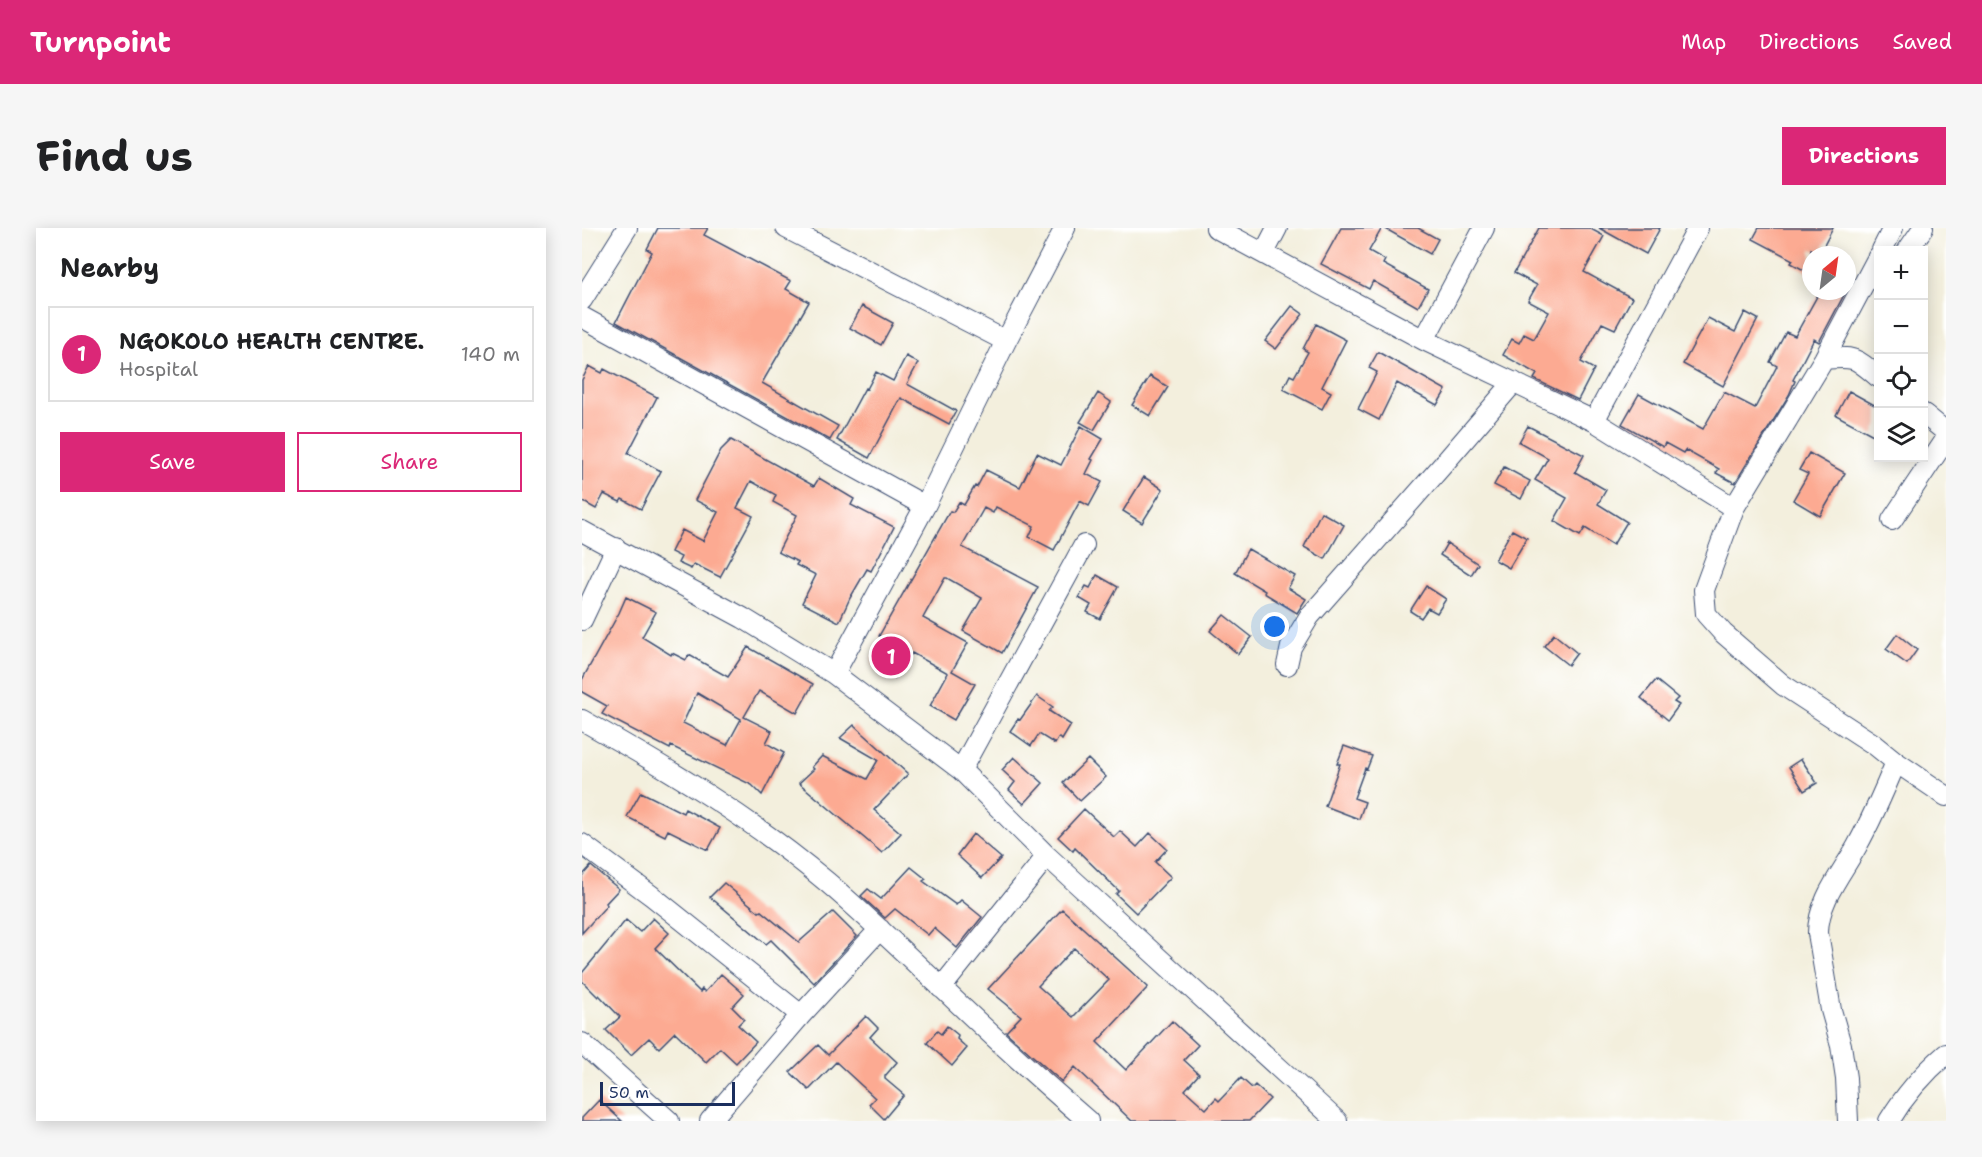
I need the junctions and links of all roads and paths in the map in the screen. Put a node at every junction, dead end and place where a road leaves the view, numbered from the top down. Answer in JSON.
{"nodes":[{"id":1,"x":627,"y":228,"type":"edge"},
{"id":2,"x":786,"y":228,"type":"edge"},
{"id":3,"x":1065,"y":228,"type":"edge"},
{"id":4,"x":1215,"y":228,"type":"edge"},
{"id":5,"x":1277,"y":228,"type":"edge"},
{"id":6,"x":1484,"y":228,"type":"edge"},
{"id":7,"x":1698,"y":228,"type":"edge"},
{"id":8,"x":1893,"y":228,"type":"edge"},
{"id":9,"x":1923,"y":228,"type":"edge"},
{"id":10,"x":1884,"y":246,"type":"edge"},
{"id":11,"x":1911,"y":246,"type":"edge"},
{"id":12,"x":1264,"y":253,"type":"junction"},
{"id":13,"x":1872,"y":281,"type":"edge"},
{"id":14,"x":582,"y":300,"type":"edge"},
{"id":15,"x":582,"y":317,"type":"edge"},
{"id":16,"x":1424,"y":340,"type":"junction"},
{"id":17,"x":1006,"y":341,"type":"junction"},
{"id":18,"x":1824,"y":359,"type":"junction"},
{"id":19,"x":1874,"y":373,"type":"edge"},
{"id":20,"x":1514,"y":382,"type":"junction"},
{"id":21,"x":1928,"y":418,"type":"edge"},
{"id":22,"x":1594,"y":421,"type":"junction"},
{"id":23,"x":1946,"y":432,"type":"edge"},
{"id":24,"x":1946,"y":439,"type":"edge"},
{"id":25,"x":925,"y":506,"type":"junction"},
{"id":26,"x":1734,"y":508,"type":"junction"},
{"id":27,"x":1892,"y":520,"type":"dead end"},
{"id":28,"x":582,"y":531,"type":"edge"},
{"id":29,"x":1084,"y":545,"type":"dead end"},
{"id":30,"x":616,"y":548,"type":"junction"},
{"id":31,"x":582,"y":620,"type":"edge"},
{"id":32,"x":1287,"y":665,"type":"dead end"},
{"id":33,"x":834,"y":674,"type":"junction"},
{"id":34,"x":582,"y":720,"type":"edge"},
{"id":35,"x":1896,"y":762,"type":"junction"},
{"id":36,"x":961,"y":770,"type":"junction"},
{"id":37,"x":1946,"y":796,"type":"edge"},
{"id":38,"x":582,"y":844,"type":"edge"},
{"id":39,"x":1047,"y":856,"type":"junction"},
{"id":40,"x":880,"y":929,"type":"junction"},
{"id":41,"x":941,"y":988,"type":"junction"},
{"id":42,"x":801,"y":1015,"type":"junction"},
{"id":43,"x":582,"y":1043,"type":"edge"},
{"id":44,"x":1946,"y":1054,"type":"edge"},
{"id":45,"x":669,"y":1121,"type":"edge"},
{"id":46,"x":710,"y":1121,"type":"edge"},
{"id":47,"x":1088,"y":1121,"type":"edge"},
{"id":48,"x":1337,"y":1121,"type":"edge"},
{"id":49,"x":1848,"y":1121,"type":"edge"},
{"id":50,"x":1889,"y":1121,"type":"edge"}],
"edges":[{"from":1,"to":14,"type":"street"},
{"from":2,"to":17,"type":"street"},
{"from":3,"to":17,"type":"street"},
{"from":4,"to":12,"type":"street"},
{"from":5,"to":12,"type":"street"},
{"from":6,"to":16,"type":"street"},
{"from":7,"to":22,"type":"street"},
{"from":8,"to":10,"type":"street"},
{"from":9,"to":11,"type":"street"},
{"from":12,"to":16,"type":"street"},
{"from":13,"to":18,"type":"street"},
{"from":15,"to":25,"type":"street"},
{"from":16,"to":20,"type":"street"},
{"from":17,"to":25,"type":"street"},
{"from":18,"to":19,"type":"street"},
{"from":18,"to":26,"type":"street"},
{"from":20,"to":22,"type":"street"},
{"from":20,"to":32,"type":"street"},
{"from":21,"to":23,"type":"street"},
{"from":22,"to":26,"type":"street"},
{"from":24,"to":27,"type":"street"},
{"from":25,"to":33,"type":"street"},
{"from":26,"to":35,"type":"street"},
{"from":28,"to":30,"type":"street"},
{"from":29,"to":36,"type":"street"},
{"from":30,"to":31,"type":"street"},
{"from":30,"to":33,"type":"street"},
{"from":33,"to":36,"type":"street"},
{"from":34,"to":40,"type":"street"},
{"from":35,"to":37,"type":"street"},
{"from":35,"to":49,"type":"street"},
{"from":36,"to":39,"type":"street"},
{"from":38,"to":42,"type":"street"},
{"from":39,"to":41,"type":"street"},
{"from":39,"to":48,"type":"street"},
{"from":40,"to":41,"type":"street"},
{"from":40,"to":42,"type":"street"},
{"from":41,"to":47,"type":"street"},
{"from":42,"to":46,"type":"street"},
{"from":43,"to":45,"type":"street"},
{"from":44,"to":50,"type":"street"}]}
